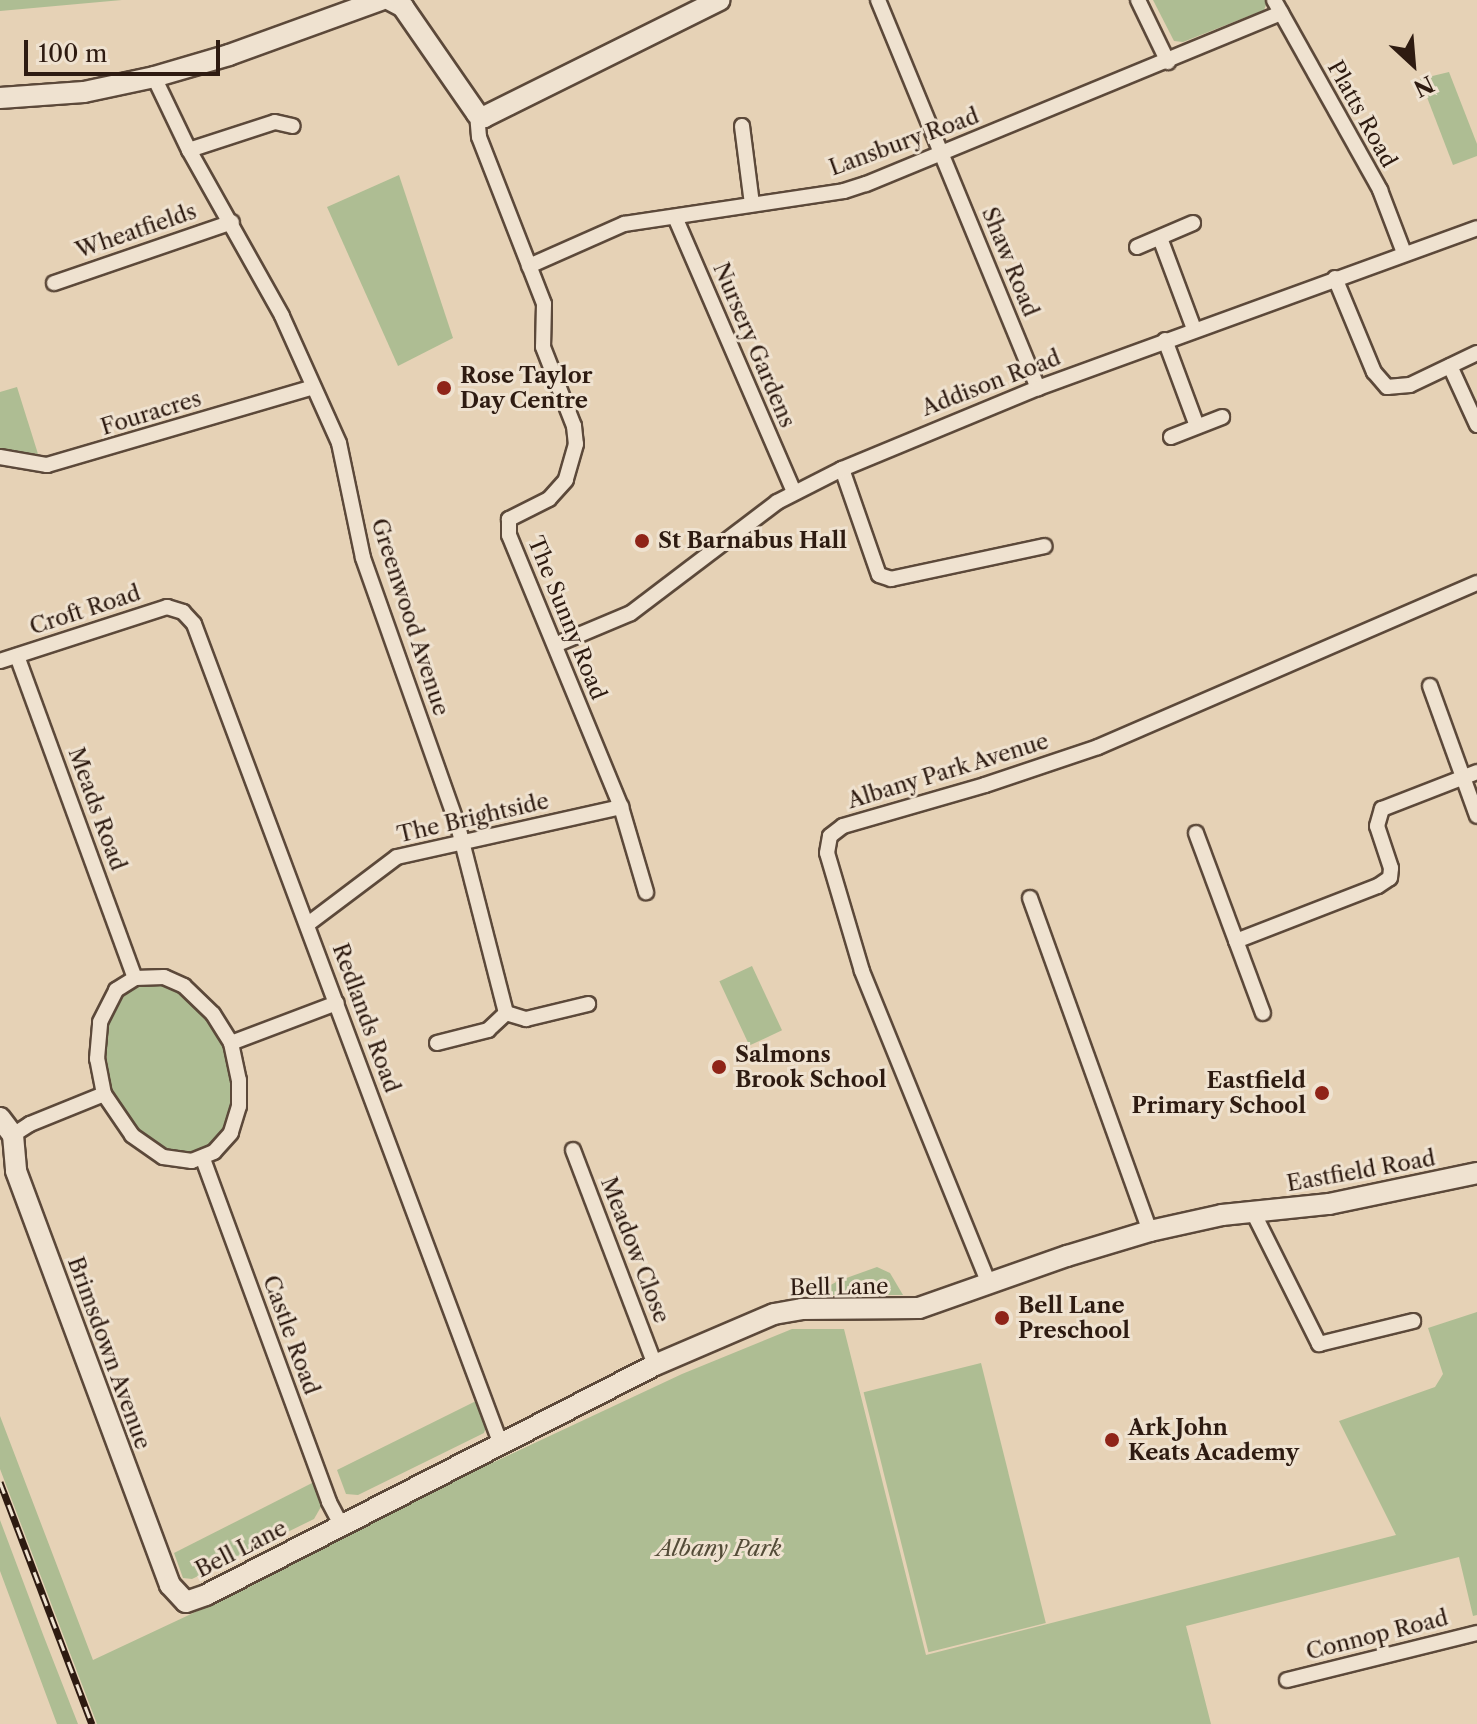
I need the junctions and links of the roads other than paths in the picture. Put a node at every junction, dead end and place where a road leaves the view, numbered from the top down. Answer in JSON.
{"nodes":[{"id":1,"x":381,"y":0,"type":"edge"},
{"id":2,"x":390,"y":0,"type":"edge"},
{"id":3,"x":720,"y":0,"type":"edge"},
{"id":4,"x":878,"y":0,"type":"edge"},
{"id":5,"x":1138,"y":0,"type":"edge"},
{"id":6,"x":1278,"y":7,"type":"edge"},
{"id":7,"x":1168,"y":62,"type":"junction"},
{"id":8,"x":154,"y":77,"type":"junction"},
{"id":9,"x":0,"y":98,"type":"edge"},
{"id":10,"x":477,"y":114,"type":"junction"},
{"id":11,"x":293,"y":126,"type":"dead end"},
{"id":12,"x":742,"y":126,"type":"dead end"},
{"id":13,"x":189,"y":150,"type":"junction"},
{"id":14,"x":942,"y":153,"type":"junction"},
{"id":15,"x":752,"y":204,"type":"junction"},
{"id":16,"x":675,"y":217,"type":"junction"},
{"id":17,"x":232,"y":222,"type":"junction"},
{"id":18,"x":1193,"y":223,"type":"dead end"},
{"id":19,"x":1477,"y":228,"type":"edge"},
{"id":20,"x":1160,"y":238,"type":"junction"},
{"id":21,"x":1137,"y":247,"type":"dead end"},
{"id":22,"x":1404,"y":253,"type":"junction"},
{"id":23,"x":529,"y":266,"type":"junction"},
{"id":24,"x":1335,"y":278,"type":"junction"},
{"id":25,"x":54,"y":283,"type":"dead end"},
{"id":26,"x":1194,"y":329,"type":"junction"},
{"id":27,"x":1165,"y":340,"type":"junction"},
{"id":28,"x":1477,"y":353,"type":"edge"},
{"id":29,"x":1450,"y":366,"type":"junction"},
{"id":30,"x":313,"y":387,"type":"junction"},
{"id":31,"x":1038,"y":388,"type":"junction"},
{"id":32,"x":1222,"y":417,"type":"dead end"},
{"id":33,"x":1477,"y":425,"type":"edge"},
{"id":34,"x":1197,"y":426,"type":"junction"},
{"id":35,"x":1171,"y":437,"type":"dead end"},
{"id":36,"x":0,"y":457,"type":"edge"},
{"id":37,"x":842,"y":469,"type":"junction"},
{"id":38,"x":794,"y":492,"type":"junction"},
{"id":39,"x":1045,"y":546,"type":"dead end"},
{"id":40,"x":1477,"y":583,"type":"edge"},
{"id":41,"x":183,"y":612,"type":"joint"},
{"id":42,"x":555,"y":645,"type":"junction"},
{"id":43,"x":17,"y":656,"type":"junction"},
{"id":44,"x":0,"y":661,"type":"edge"},
{"id":45,"x":1430,"y":686,"type":"dead end"},
{"id":46,"x":1470,"y":775,"type":"edge"},
{"id":47,"x":621,"y":807,"type":"junction"},
{"id":48,"x":1477,"y":816,"type":"edge"},
{"id":49,"x":1196,"y":833,"type":"dead end"},
{"id":50,"x":462,"y":842,"type":"junction"},
{"id":51,"x":646,"y":892,"type":"dead end"},
{"id":52,"x":1030,"y":898,"type":"dead end"},
{"id":53,"x":308,"y":924,"type":"junction"},
{"id":54,"x":1236,"y":941,"type":"junction"},
{"id":55,"x":135,"y":978,"type":"junction"},
{"id":56,"x":337,"y":1003,"type":"junction"},
{"id":57,"x":588,"y":1004,"type":"dead end"},
{"id":58,"x":506,"y":1013,"type":"junction"},
{"id":59,"x":1263,"y":1013,"type":"dead end"},
{"id":60,"x":231,"y":1043,"type":"junction"},
{"id":61,"x":437,"y":1043,"type":"dead end"},
{"id":62,"x":104,"y":1094,"type":"junction"},
{"id":63,"x":0,"y":1118,"type":"edge"},
{"id":64,"x":13,"y":1135,"type":"junction"},
{"id":65,"x":573,"y":1150,"type":"dead end"},
{"id":66,"x":203,"y":1159,"type":"junction"},
{"id":67,"x":1477,"y":1173,"type":"edge"},
{"id":68,"x":1253,"y":1212,"type":"junction"},
{"id":69,"x":1150,"y":1231,"type":"junction"},
{"id":70,"x":989,"y":1284,"type":"junction"},
{"id":71,"x":1413,"y":1321,"type":"dead end"},
{"id":72,"x":655,"y":1365,"type":"junction"},
{"id":73,"x":500,"y":1442,"type":"junction"},
{"id":74,"x":341,"y":1525,"type":"junction"},
{"id":75,"x":186,"y":1602,"type":"joint"},
{"id":76,"x":1477,"y":1633,"type":"edge"},
{"id":77,"x":1287,"y":1680,"type":"dead end"}],
"edges":[{"from":1,"to":8,"type":"street"},
{"from":2,"to":10,"type":"street"},
{"from":3,"to":10,"type":"street"},
{"from":4,"to":14,"type":"street","name":"Shaw Road"},
{"from":5,"to":7,"type":"street"},
{"from":6,"to":7,"type":"street","name":"Lansbury Road"},
{"from":6,"to":22,"type":"street","name":"Platts Road"},
{"from":7,"to":14,"type":"street","name":"Lansbury Road"},
{"from":8,"to":9,"type":"street"},
{"from":8,"to":13,"type":"street","name":"Greenwood Avenue"},
{"from":10,"to":23,"type":"street","name":"The Sunny Road"},
{"from":11,"to":13,"type":"street"},
{"from":12,"to":15,"type":"street"},
{"from":13,"to":17,"type":"street","name":"Greenwood Avenue"},
{"from":14,"to":15,"type":"street","name":"Lansbury Road"},
{"from":14,"to":31,"type":"street","name":"Shaw Road"},
{"from":15,"to":16,"type":"street","name":"Lansbury Road"},
{"from":16,"to":23,"type":"street","name":"Lansbury Road"},
{"from":16,"to":38,"type":"street","name":"Nursery Gardens"},
{"from":17,"to":25,"type":"street","name":"Wheatfields"},
{"from":17,"to":30,"type":"street","name":"Greenwood Avenue"},
{"from":18,"to":20,"type":"street"},
{"from":19,"to":22,"type":"street","name":"Addison Road"},
{"from":20,"to":21,"type":"street"},
{"from":20,"to":26,"type":"street"},
{"from":22,"to":24,"type":"street","name":"Addison Road"},
{"from":23,"to":42,"type":"street","name":"The Sunny Road"},
{"from":24,"to":26,"type":"street","name":"Addison Road"},
{"from":24,"to":29,"type":"street"},
{"from":26,"to":27,"type":"street","name":"Addison Road"},
{"from":27,"to":31,"type":"street","name":"Addison Road"},
{"from":27,"to":34,"type":"street"},
{"from":28,"to":29,"type":"street"},
{"from":29,"to":33,"type":"street"},
{"from":30,"to":36,"type":"street","name":"Fouracres"},
{"from":30,"to":50,"type":"street","name":"Greenwood Avenue"},
{"from":31,"to":37,"type":"street","name":"Addison Road"},
{"from":32,"to":34,"type":"street"},
{"from":34,"to":35,"type":"street"},
{"from":37,"to":38,"type":"street","name":"Addison Road"},
{"from":37,"to":39,"type":"street"},
{"from":38,"to":42,"type":"street","name":"Addison Road"},
{"from":40,"to":70,"type":"street","name":"Albany Park Avenue"},
{"from":41,"to":43,"type":"street","name":"Croft Road"},
{"from":41,"to":53,"type":"street","name":"Redlands Road"},
{"from":42,"to":47,"type":"street","name":"The Sunny Road"},
{"from":43,"to":44,"type":"street","name":"Croft Road"},
{"from":43,"to":55,"type":"street","name":"Meads Road"},
{"from":45,"to":46,"type":"street"},
{"from":46,"to":48,"type":"street"},
{"from":46,"to":54,"type":"street"},
{"from":47,"to":50,"type":"street","name":"The Brightside"},
{"from":47,"to":51,"type":"street","name":"The Sunny Road"},
{"from":49,"to":54,"type":"street"},
{"from":50,"to":53,"type":"street","name":"The Brightside"},
{"from":50,"to":58,"type":"street","name":"Greenwood Avenue"},
{"from":52,"to":69,"type":"street"},
{"from":53,"to":56,"type":"street","name":"Redlands Road"},
{"from":54,"to":59,"type":"street"},
{"from":55,"to":60,"type":"street"},
{"from":55,"to":62,"type":"street"},
{"from":56,"to":60,"type":"street"},
{"from":56,"to":73,"type":"street","name":"Redlands Road"},
{"from":57,"to":58,"type":"street"},
{"from":58,"to":61,"type":"street"},
{"from":60,"to":66,"type":"street"},
{"from":62,"to":64,"type":"street"},
{"from":62,"to":66,"type":"street"},
{"from":63,"to":64,"type":"street"},
{"from":64,"to":75,"type":"street","name":"Brimsdown Avenue"},
{"from":65,"to":72,"type":"street","name":"Meadow Close"},
{"from":66,"to":74,"type":"street","name":"Castle Road"},
{"from":67,"to":68,"type":"street","name":"Eastfield Road"},
{"from":68,"to":69,"type":"street","name":"Bell Lane"},
{"from":68,"to":71,"type":"street"},
{"from":69,"to":70,"type":"street","name":"Bell Lane"},
{"from":70,"to":72,"type":"street","name":"Bell Lane"},
{"from":72,"to":73,"type":"street","name":"Bell Lane"},
{"from":73,"to":74,"type":"street","name":"Bell Lane"},
{"from":74,"to":75,"type":"street","name":"Bell Lane"},
{"from":76,"to":77,"type":"street","name":"Connop Road"}]}
